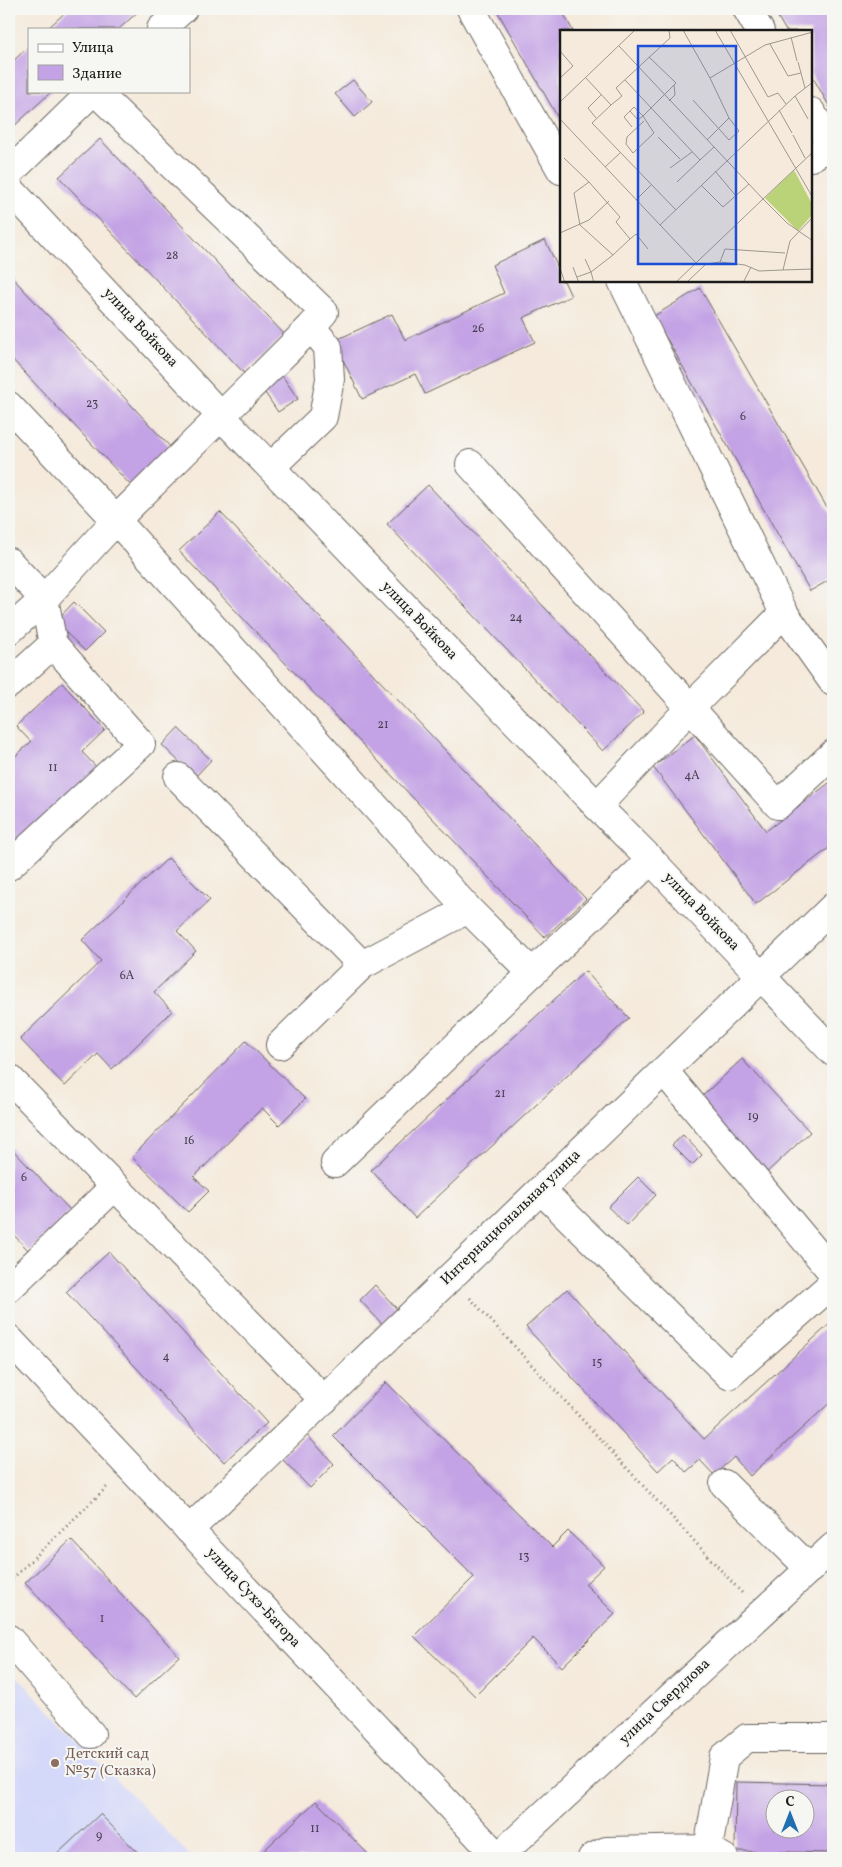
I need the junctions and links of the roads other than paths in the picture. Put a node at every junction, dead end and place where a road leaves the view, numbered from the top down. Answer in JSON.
{"nodes":[{"id":1,"x":183,"y":9,"type":"edge"},
{"id":2,"x":471,"y":9,"type":"edge"},
{"id":3,"x":748,"y":9,"type":"edge"},
{"id":4,"x":162,"y":28,"type":"edge"},
{"id":5,"x":759,"y":30,"type":"edge"},
{"id":6,"x":93,"y":92,"type":"edge"},
{"id":7,"x":95,"y":92,"type":"edge"},
{"id":8,"x":812,"y":114,"type":"edge"},
{"id":9,"x":827,"y":148,"type":"edge"},
{"id":10,"x":560,"y":168,"type":"edge"},
{"id":11,"x":9,"y":173,"type":"edge"},
{"id":12,"x":9,"y":188,"type":"edge"},
{"id":13,"x":622,"y":282,"type":"edge"},
{"id":14,"x":312,"y":328,"type":"junction"},
{"id":15,"x":9,"y":406,"type":"edge"},
{"id":16,"x":221,"y":416,"type":"junction"},
{"id":17,"x":470,"y":464,"type":"dead end"},
{"id":18,"x":271,"y":467,"type":"junction"},
{"id":19,"x":116,"y":520,"type":"junction"},
{"id":20,"x":9,"y":562,"type":"edge"},
{"id":21,"x":44,"y":600,"type":"junction"},
{"id":22,"x":784,"y":613,"type":"junction"},
{"id":23,"x":9,"y":631,"type":"edge"},
{"id":24,"x":53,"y":644,"type":"junction"},
{"id":25,"x":833,"y":682,"type":"edge"},
{"id":26,"x":9,"y":684,"type":"edge"},
{"id":27,"x":691,"y":707,"type":"junction"},
{"id":28,"x":833,"y":754,"type":"edge"},
{"id":29,"x":178,"y":777,"type":"dead end"},
{"id":30,"x":597,"y":806,"type":"junction"},
{"id":31,"x":651,"y":860,"type":"junction"},
{"id":32,"x":9,"y":866,"type":"edge"},
{"id":33,"x":833,"y":907,"type":"edge"},
{"id":34,"x":468,"y":910,"type":"junction"},
{"id":35,"x":362,"y":965,"type":"junction"},
{"id":36,"x":532,"y":972,"type":"junction"},
{"id":37,"x":762,"y":976,"type":"junction"},
{"id":38,"x":280,"y":1045,"type":"dead end"},
{"id":39,"x":833,"y":1052,"type":"edge"},
{"id":40,"x":664,"y":1071,"type":"junction"},
{"id":41,"x":9,"y":1078,"type":"edge"},
{"id":42,"x":335,"y":1163,"type":"dead end"},
{"id":43,"x":115,"y":1186,"type":"junction"},
{"id":44,"x":541,"y":1190,"type":"junction"},
{"id":45,"x":833,"y":1273,"type":"edge"},
{"id":46,"x":833,"y":1283,"type":"edge"},
{"id":47,"x":9,"y":1288,"type":"edge"},
{"id":48,"x":9,"y":1339,"type":"edge"},
{"id":49,"x":324,"y":1400,"type":"junction"},
{"id":50,"x":724,"y":1484,"type":"dead end"},
{"id":51,"x":189,"y":1530,"type":"junction"},
{"id":52,"x":833,"y":1547,"type":"edge"},
{"id":53,"x":810,"y":1568,"type":"junction"},
{"id":54,"x":9,"y":1639,"type":"edge"},
{"id":55,"x":91,"y":1734,"type":"dead end"},
{"id":56,"x":833,"y":1738,"type":"edge"},
{"id":57,"x":716,"y":1854,"type":"edge"},
{"id":58,"x":498,"y":1858,"type":"edge"},
{"id":59,"x":592,"y":1858,"type":"edge"}],
"edges":[{"from":1,"to":4,"type":"street"},
{"from":2,"to":10,"type":"street"},
{"from":3,"to":5,"type":"street"},
{"from":6,"to":11,"type":"street"},
{"from":7,"to":14,"type":"street"},
{"from":8,"to":9,"type":"street"},
{"from":12,"to":16,"type":"street","name":"улица Войкова"},
{"from":13,"to":22,"type":"street"},
{"from":14,"to":16,"type":"street"},
{"from":14,"to":18,"type":"street"},
{"from":15,"to":19,"type":"street"},
{"from":16,"to":18,"type":"street","name":"улица Войкова"},
{"from":16,"to":19,"type":"street"},
{"from":17,"to":27,"type":"street"},
{"from":18,"to":30,"type":"street","name":"улица Войкова"},
{"from":19,"to":21,"type":"street"},
{"from":19,"to":34,"type":"street"},
{"from":20,"to":21,"type":"street"},
{"from":21,"to":23,"type":"street"},
{"from":21,"to":24,"type":"street"},
{"from":22,"to":25,"type":"street"},
{"from":22,"to":27,"type":"street"},
{"from":24,"to":26,"type":"street"},
{"from":24,"to":32,"type":"street"},
{"from":27,"to":28,"type":"street"},
{"from":27,"to":30,"type":"street"},
{"from":29,"to":35,"type":"street"},
{"from":30,"to":31,"type":"street","name":"улица Войкова"},
{"from":31,"to":36,"type":"street"},
{"from":31,"to":37,"type":"street","name":"улица Войкова"},
{"from":33,"to":37,"type":"street","name":"Интернациональная улица"},
{"from":34,"to":35,"type":"street"},
{"from":34,"to":36,"type":"street"},
{"from":35,"to":38,"type":"street"},
{"from":36,"to":42,"type":"street"},
{"from":37,"to":39,"type":"street","name":"улица Войкова"},
{"from":37,"to":40,"type":"street","name":"Интернациональная улица"},
{"from":40,"to":44,"type":"street","name":"Интернациональная улица"},
{"from":40,"to":45,"type":"street"},
{"from":41,"to":43,"type":"street"},
{"from":43,"to":47,"type":"street"},
{"from":43,"to":49,"type":"street"},
{"from":44,"to":46,"type":"street"},
{"from":44,"to":49,"type":"street","name":"Интернациональная улица"},
{"from":48,"to":51,"type":"street","name":"улица Сухэ-Батора"},
{"from":49,"to":51,"type":"street","name":"Интернациональная улица"},
{"from":50,"to":53,"type":"street"},
{"from":51,"to":58,"type":"street","name":"улица Сухэ-Батора"},
{"from":52,"to":53,"type":"street","name":"улица Свердлова"},
{"from":53,"to":58,"type":"street","name":"улица Свердлова"},
{"from":54,"to":55,"type":"street"},
{"from":56,"to":57,"type":"street"},
{"from":57,"to":59,"type":"street"}]}
